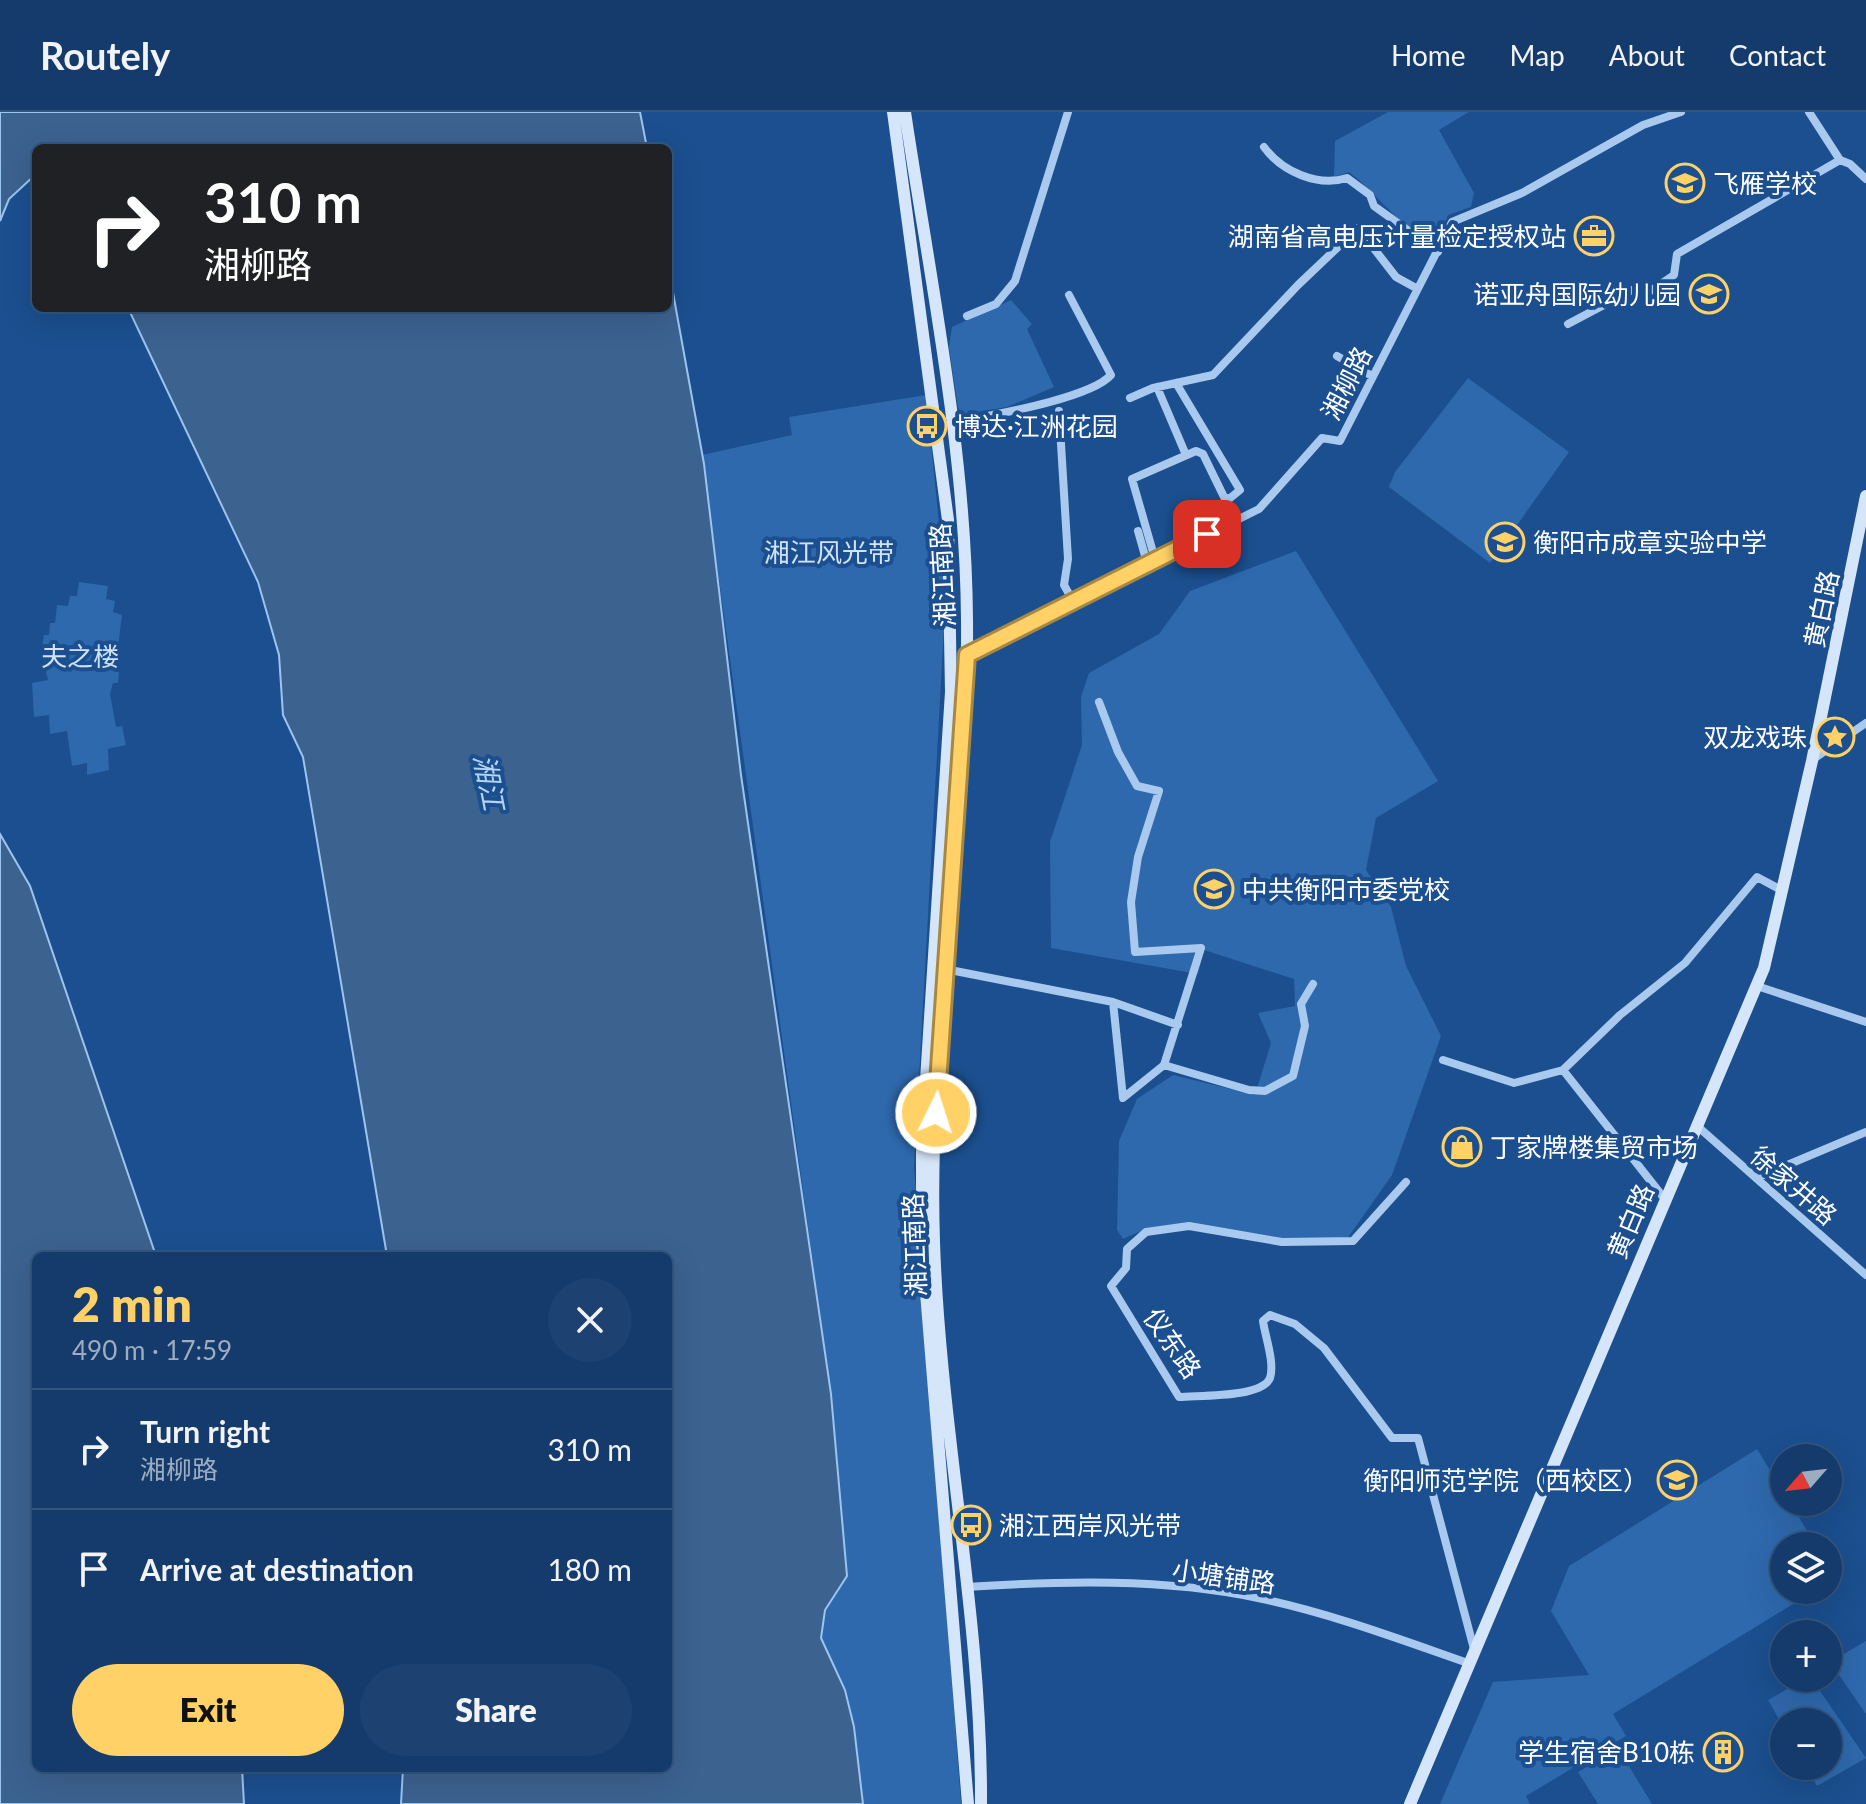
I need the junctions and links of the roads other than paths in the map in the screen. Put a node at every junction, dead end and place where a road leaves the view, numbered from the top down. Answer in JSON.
{"nodes":[{"id":1,"x":893,"y":112,"type":"edge"},
{"id":2,"x":905,"y":112,"type":"edge"},
{"id":3,"x":1068,"y":112,"type":"edge"},
{"id":4,"x":1681,"y":112,"type":"edge"},
{"id":5,"x":1809,"y":112,"type":"edge"},
{"id":6,"x":1264,"y":147,"type":"dead end"},
{"id":7,"x":1840,"y":160,"type":"junction"},
{"id":8,"x":1866,"y":179,"type":"edge"},
{"id":9,"x":1438,"y":252,"type":"junction"},
{"id":10,"x":1416,"y":288,"type":"junction"},
{"id":11,"x":1069,"y":295,"type":"dead end"},
{"id":12,"x":967,"y":316,"type":"dead end"},
{"id":13,"x":1568,"y":324,"type":"dead end"},
{"id":14,"x":1337,"y":356,"type":"dead end"},
{"id":15,"x":1372,"y":376,"type":"junction"},
{"id":16,"x":1176,"y":383,"type":"junction"},
{"id":17,"x":1157,"y":387,"type":"junction"},
{"id":18,"x":1130,"y":398,"type":"dead end"},
{"id":19,"x":1059,"y":411,"type":"dead end"},
{"id":20,"x":952,"y":423,"type":"junction"},
{"id":21,"x":1186,"y":455,"type":"junction"},
{"id":22,"x":1866,"y":496,"type":"edge"},
{"id":23,"x":1138,"y":531,"type":"dead end"},
{"id":24,"x":1145,"y":540,"type":"junction"},
{"id":25,"x":1151,"y":561,"type":"junction"},
{"id":26,"x":1073,"y":601,"type":"junction"},
{"id":27,"x":967,"y":655,"type":"junction"},
{"id":28,"x":1099,"y":702,"type":"dead end"},
{"id":29,"x":1866,"y":723,"type":"edge"},
{"id":30,"x":1812,"y":761,"type":"junction"},
{"id":31,"x":1783,"y":891,"type":"junction"},
{"id":32,"x":945,"y":969,"type":"junction"},
{"id":33,"x":1313,"y":984,"type":"dead end"},
{"id":34,"x":1757,"y":986,"type":"junction"},
{"id":35,"x":1113,"y":1002,"type":"junction"},
{"id":36,"x":1866,"y":1022,"type":"edge"},
{"id":37,"x":1178,"y":1025,"type":"junction"},
{"id":38,"x":1443,"y":1060,"type":"dead end"},
{"id":39,"x":1164,"y":1065,"type":"junction"},
{"id":40,"x":1563,"y":1070,"type":"junction"},
{"id":41,"x":1696,"y":1125,"type":"junction"},
{"id":42,"x":1866,"y":1132,"type":"edge"},
{"id":43,"x":1756,"y":1178,"type":"junction"},
{"id":44,"x":1406,"y":1182,"type":"dead end"},
{"id":45,"x":1664,"y":1198,"type":"junction"},
{"id":46,"x":1866,"y":1275,"type":"edge"},
{"id":47,"x":966,"y":1587,"type":"junction"},
{"id":48,"x":1474,"y":1649,"type":"junction"},
{"id":49,"x":1468,"y":1663,"type":"junction"},
{"id":50,"x":968,"y":1804,"type":"edge"},
{"id":51,"x":981,"y":1804,"type":"edge"},
{"id":52,"x":1410,"y":1804,"type":"edge"}],
"edges":[{"from":1,"to":50,"type":"main road","name":"湘江南路"},
{"from":2,"to":20,"type":"main road","name":"湘江南路"},
{"from":3,"to":12,"type":"street"},
{"from":4,"to":9,"type":"street","name":"湘柳路"},
{"from":5,"to":7,"type":"street"},
{"from":6,"to":9,"type":"street"},
{"from":7,"to":8,"type":"street"},
{"from":7,"to":13,"type":"street"},
{"from":9,"to":10,"type":"street","name":"湘柳路"},
{"from":10,"to":15,"type":"street","name":"湘柳路"},
{"from":10,"to":16,"type":"street"},
{"from":11,"to":20,"type":"street"},
{"from":14,"to":15,"type":"street"},
{"from":15,"to":25,"type":"street","name":"湘柳路"},
{"from":16,"to":17,"type":"street"},
{"from":16,"to":21,"type":"street"},
{"from":17,"to":18,"type":"street"},
{"from":17,"to":21,"type":"street"},
{"from":19,"to":26,"type":"street"},
{"from":20,"to":27,"type":"main road","name":"湘江南路"},
{"from":21,"to":24,"type":"street"},
{"from":22,"to":30,"type":"main road","name":"黄白路"},
{"from":23,"to":24,"type":"street"},
{"from":24,"to":25,"type":"street"},
{"from":25,"to":26,"type":"street","name":"湘柳路"},
{"from":26,"to":27,"type":"street","name":"湘柳路"},
{"from":27,"to":32,"type":"main road","name":"湘江南路"},
{"from":28,"to":37,"type":"street"},
{"from":29,"to":30,"type":"street"},
{"from":30,"to":31,"type":"main road","name":"黄白路"},
{"from":31,"to":34,"type":"main road","name":"黄白路"},
{"from":31,"to":40,"type":"street"},
{"from":32,"to":35,"type":"street"},
{"from":32,"to":47,"type":"main road","name":"湘江南路"},
{"from":33,"to":39,"type":"street"},
{"from":34,"to":36,"type":"street"},
{"from":34,"to":41,"type":"main road","name":"黄白路"},
{"from":35,"to":37,"type":"street"},
{"from":35,"to":39,"type":"street"},
{"from":37,"to":39,"type":"street"},
{"from":38,"to":40,"type":"street"},
{"from":40,"to":45,"type":"street"},
{"from":41,"to":43,"type":"street","name":"徐家井路"},
{"from":41,"to":45,"type":"main road","name":"黄白路"},
{"from":42,"to":43,"type":"street"},
{"from":43,"to":46,"type":"street","name":"徐家井路"},
{"from":44,"to":48,"type":"street","name":"仪东路"},
{"from":45,"to":48,"type":"main road","name":"黄白路"},
{"from":47,"to":49,"type":"street","name":"小塘铺路"},
{"from":47,"to":51,"type":"main road","name":"湘江南路"},
{"from":48,"to":49,"type":"main road","name":"黄白路"},
{"from":49,"to":52,"type":"main road","name":"黄白路"}]}
